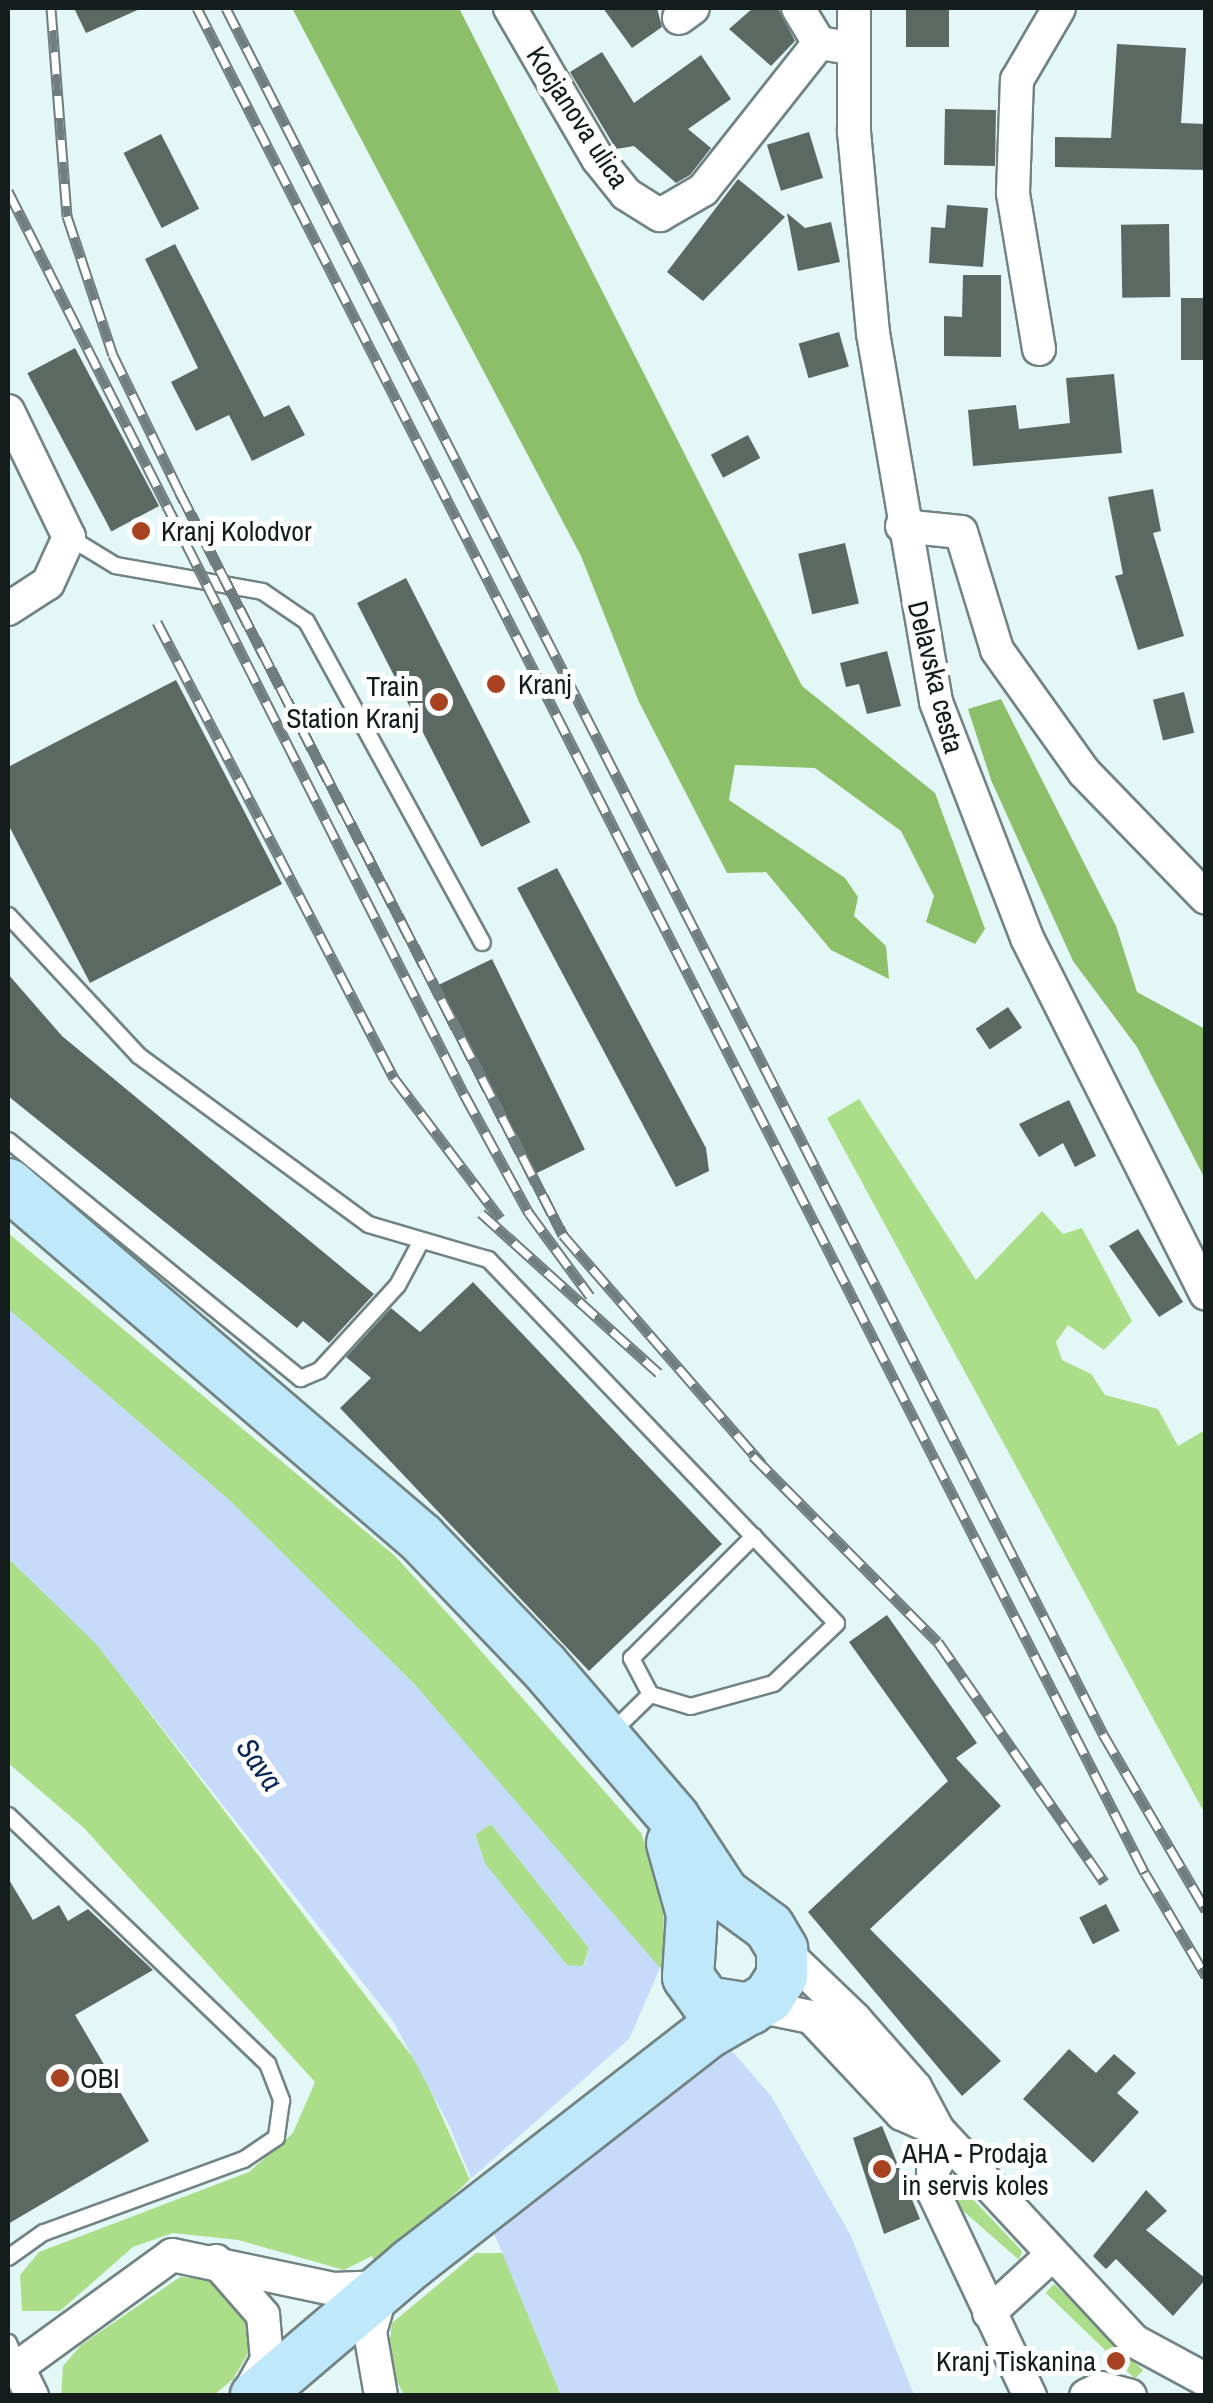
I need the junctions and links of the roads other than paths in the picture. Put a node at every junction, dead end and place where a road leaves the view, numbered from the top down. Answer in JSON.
{"nodes":[{"id":1,"x":510,"y":8,"type":"edge"},
{"id":2,"x":798,"y":8,"type":"edge"},
{"id":3,"x":854,"y":8,"type":"edge"},
{"id":4,"x":1059,"y":8,"type":"edge"},
{"id":5,"x":835,"y":45,"type":"junction"},
{"id":6,"x":1039,"y":350,"type":"dead end"},
{"id":7,"x":8,"y":410,"type":"edge"},
{"id":8,"x":902,"y":526,"type":"junction"},
{"id":9,"x":69,"y":536,"type":"junction"},
{"id":10,"x":8,"y":610,"type":"edge"},
{"id":11,"x":1206,"y":898,"type":"edge"},
{"id":12,"x":8,"y":915,"type":"edge"},
{"id":13,"x":482,"y":942,"type":"dead end"},
{"id":14,"x":8,"y":1140,"type":"edge"},
{"id":15,"x":8,"y":1184,"type":"edge"},
{"id":16,"x":421,"y":1240,"type":"junction"},
{"id":17,"x":1206,"y":1294,"type":"edge"},
{"id":18,"x":753,"y":1536,"type":"junction"},
{"id":19,"x":650,"y":1694,"type":"junction"},
{"id":20,"x":606,"y":1737,"type":"junction"},
{"id":21,"x":654,"y":1797,"type":"junction"},
{"id":22,"x":8,"y":1814,"type":"edge"},
{"id":23,"x":746,"y":1914,"type":"junction"},
{"id":24,"x":691,"y":1956,"type":"junction"},
{"id":25,"x":766,"y":1988,"type":"junction"},
{"id":26,"x":632,"y":2093,"type":"junction"},
{"id":27,"x":944,"y":2137,"type":"junction"},
{"id":28,"x":1052,"y":2255,"type":"junction"},
{"id":29,"x":8,"y":2256,"type":"edge"},
{"id":30,"x":212,"y":2258,"type":"junction"},
{"id":31,"x":397,"y":2276,"type":"junction"},
{"id":32,"x":989,"y":2313,"type":"junction"},
{"id":33,"x":19,"y":2368,"type":"edge"},
{"id":34,"x":1206,"y":2380,"type":"edge"},
{"id":35,"x":247,"y":2396,"type":"edge"},
{"id":36,"x":256,"y":2396,"type":"edge"},
{"id":37,"x":381,"y":2396,"type":"edge"},
{"id":38,"x":1030,"y":2396,"type":"edge"},
{"id":39,"x":1086,"y":2396,"type":"edge"},
{"id":40,"x":1130,"y":2396,"type":"edge"}],
"edges":[{"from":1,"to":5,"type":"street","name":"Kocjanova ulica"},
{"from":2,"to":5,"type":"street"},
{"from":3,"to":5,"type":"street","name":"Delavska cesta"},
{"from":4,"to":6,"type":"street"},
{"from":5,"to":8,"type":"street","name":"Delavska cesta"},
{"from":7,"to":9,"type":"street"},
{"from":8,"to":11,"type":"street"},
{"from":8,"to":17,"type":"street","name":"Delavska cesta"},
{"from":9,"to":10,"type":"street"},
{"from":9,"to":13,"type":"lane"},
{"from":12,"to":16,"type":"lane"},
{"from":14,"to":16,"type":"lane"},
{"from":15,"to":20,"type":"main road"},
{"from":16,"to":18,"type":"lane"},
{"from":18,"to":19,"type":"lane"},
{"from":18,"to":19,"type":"lane"},
{"from":19,"to":20,"type":"lane"},
{"from":20,"to":21,"type":"main road"},
{"from":21,"to":23,"type":"main road"},
{"from":21,"to":24,"type":"main road"},
{"from":22,"to":29,"type":"lane"},
{"from":23,"to":24,"type":"main road"},
{"from":23,"to":25,"type":"main road"},
{"from":24,"to":25,"type":"main road"},
{"from":24,"to":26,"type":"main road"},
{"from":25,"to":26,"type":"main road"},
{"from":25,"to":27,"type":"street"},
{"from":25,"to":27,"type":"street"},
{"from":26,"to":31,"type":"main road"},
{"from":27,"to":28,"type":"street"},
{"from":27,"to":32,"type":"street"},
{"from":28,"to":32,"type":"street"},
{"from":28,"to":34,"type":"street"},
{"from":30,"to":31,"type":"street"},
{"from":30,"to":33,"type":"street"},
{"from":30,"to":35,"type":"street"},
{"from":31,"to":36,"type":"main road"},
{"from":31,"to":37,"type":"street"},
{"from":32,"to":38,"type":"street"},
{"from":39,"to":40,"type":"street"}]}
